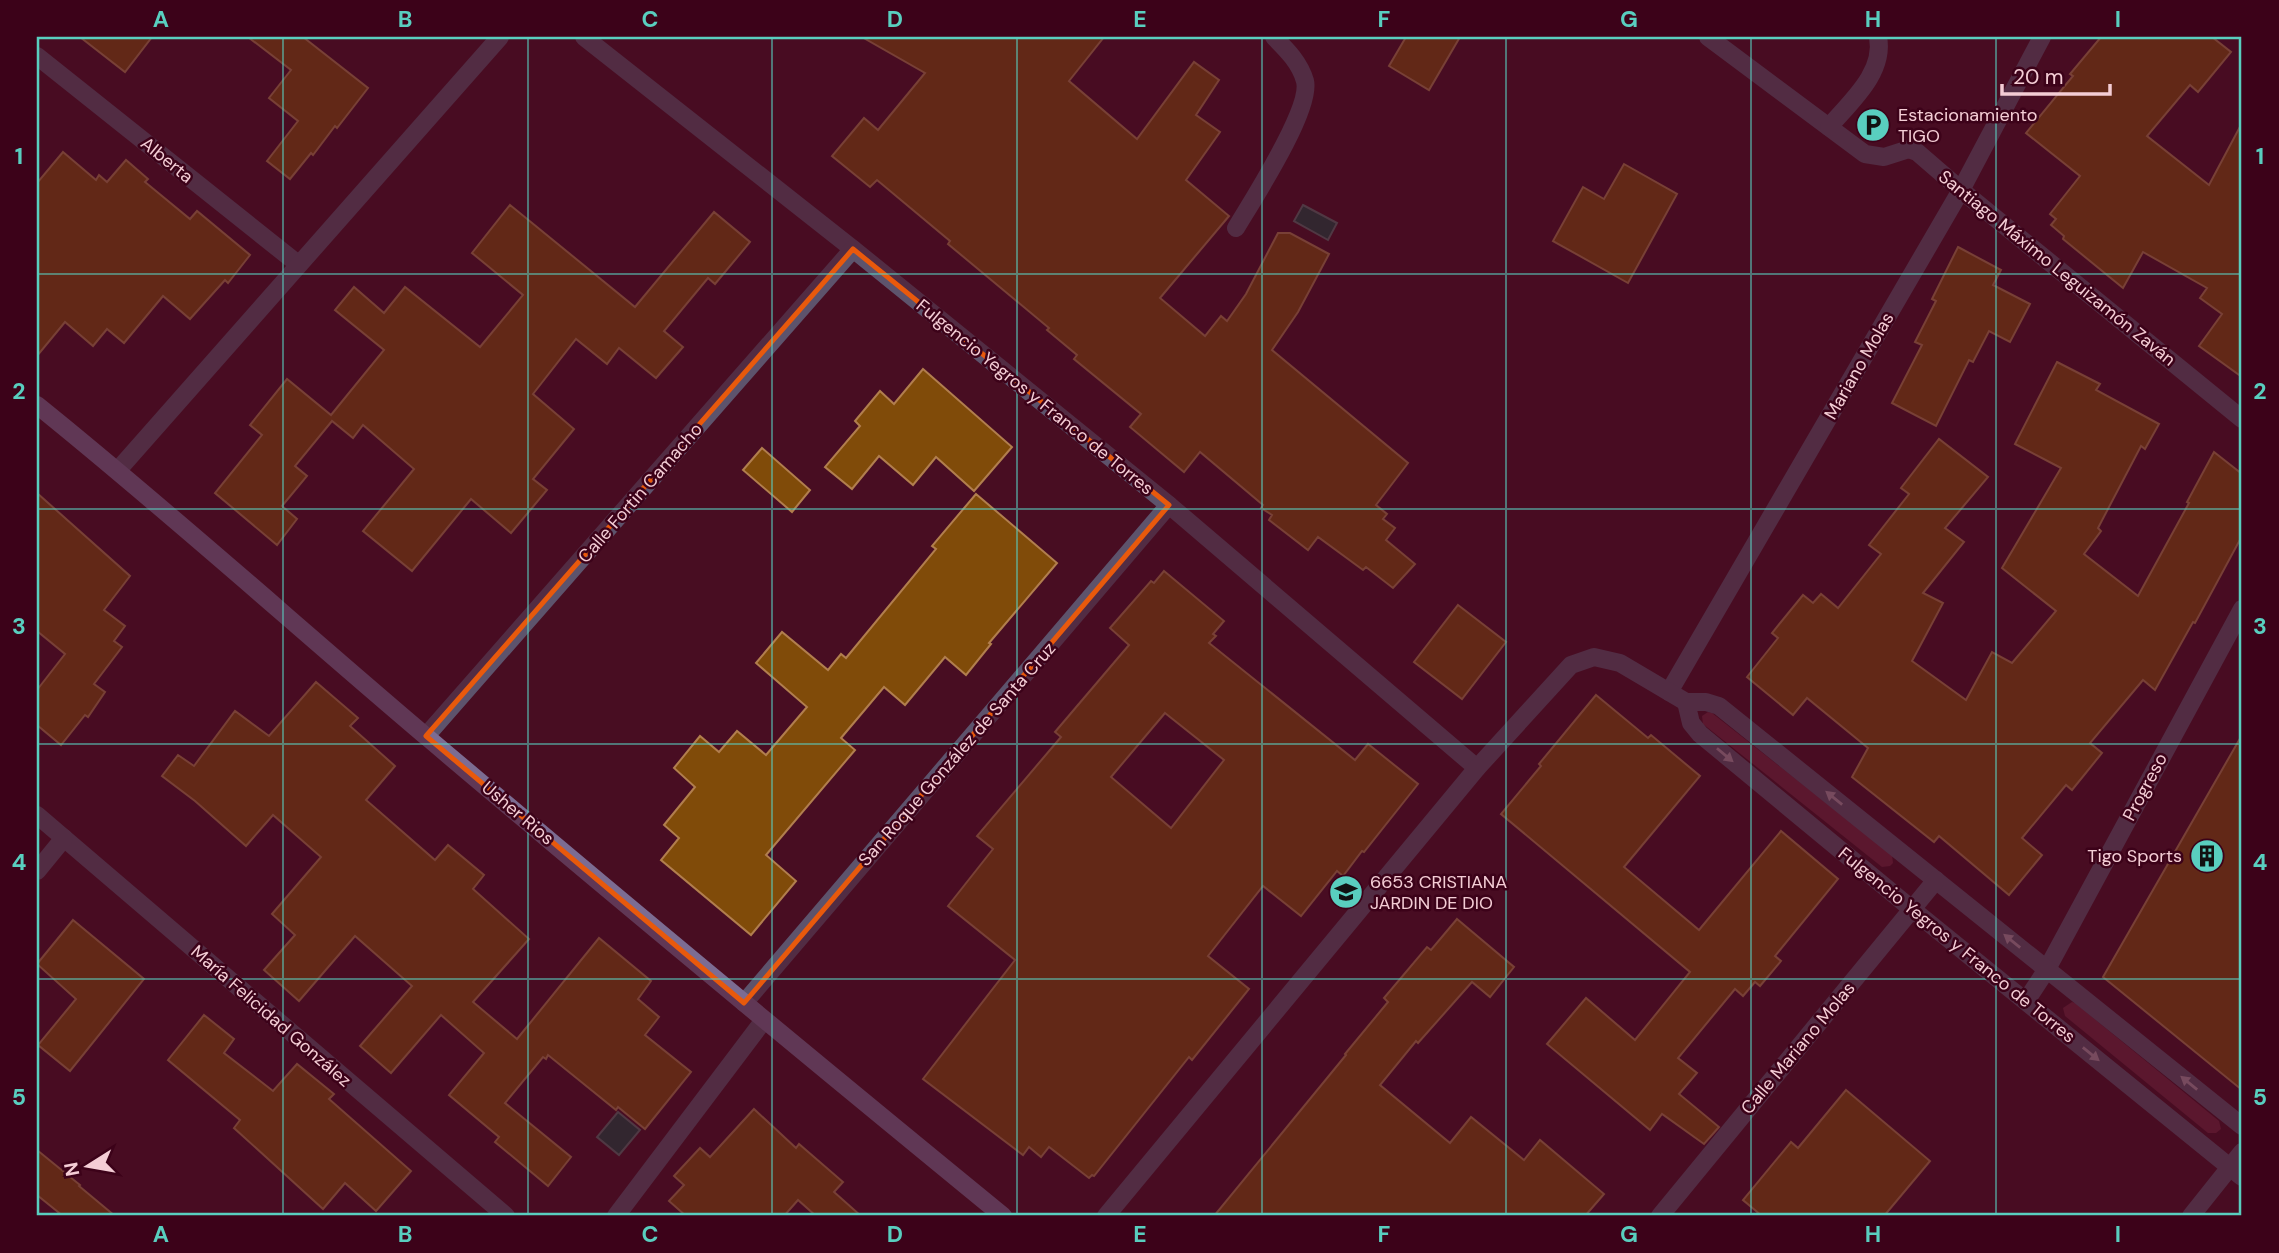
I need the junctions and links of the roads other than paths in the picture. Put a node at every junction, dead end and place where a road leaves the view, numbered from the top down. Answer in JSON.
{"nodes":[{"id":1,"x":500,"y":37,"type":"edge"},
{"id":2,"x":584,"y":37,"type":"edge"},
{"id":3,"x":1274,"y":37,"type":"edge"},
{"id":4,"x":1708,"y":37,"type":"edge"},
{"id":5,"x":1878,"y":37,"type":"edge"},
{"id":6,"x":2042,"y":37,"type":"edge"},
{"id":7,"x":37,"y":56,"type":"edge"},
{"id":8,"x":1829,"y":127,"type":"junction"},
{"id":9,"x":1961,"y":190,"type":"junction"},
{"id":10,"x":1236,"y":228,"type":"dead end"},
{"id":11,"x":853,"y":249,"type":"junction"},
{"id":12,"x":298,"y":264,"type":"junction"},
{"id":13,"x":37,"y":405,"type":"edge"},
{"id":14,"x":2242,"y":419,"type":"edge"},
{"id":15,"x":118,"y":470,"type":"junction"},
{"id":16,"x":1169,"y":505,"type":"junction"},
{"id":17,"x":2242,"y":609,"type":"edge"},
{"id":18,"x":1670,"y":692,"type":"junction"},
{"id":19,"x":1686,"y":702,"type":"junction"},
{"id":20,"x":426,"y":736,"type":"junction"},
{"id":21,"x":1477,"y":768,"type":"junction"},
{"id":22,"x":37,"y":815,"type":"edge"},
{"id":23,"x":64,"y":838,"type":"junction"},
{"id":24,"x":37,"y":871,"type":"edge"},
{"id":25,"x":1936,"y":880,"type":"junction"},
{"id":26,"x":1913,"y":910,"type":"junction"},
{"id":27,"x":2047,"y":969,"type":"junction"},
{"id":28,"x":2026,"y":1001,"type":"junction"},
{"id":29,"x":744,"y":1003,"type":"junction"},
{"id":30,"x":764,"y":1020,"type":"junction"},
{"id":31,"x":2242,"y":1126,"type":"edge"},
{"id":32,"x":2242,"y":1152,"type":"edge"},
{"id":33,"x":2236,"y":1172,"type":"edge"},
{"id":34,"x":506,"y":1216,"type":"edge"},
{"id":35,"x":616,"y":1216,"type":"edge"},
{"id":36,"x":1003,"y":1216,"type":"edge"},
{"id":37,"x":1106,"y":1216,"type":"edge"},
{"id":38,"x":1660,"y":1216,"type":"edge"},
{"id":39,"x":2191,"y":1216,"type":"edge"}],
"edges":[{"from":1,"to":12,"type":"street"},
{"from":2,"to":11,"type":"street","name":"Fulgencio Yegros y Franco de Torres"},
{"from":3,"to":10,"type":"street"},
{"from":4,"to":8,"type":"street","name":"Santiago Máximo Leguizamón Zaván"},
{"from":5,"to":8,"type":"street"},
{"from":6,"to":9,"type":"street","name":"Mariano Molas"},
{"from":7,"to":12,"type":"street","name":"Alberta"},
{"from":8,"to":9,"type":"street","name":"Santiago Máximo Leguizamón Zaván"},
{"from":9,"to":14,"type":"street","name":"Santiago Máximo Leguizamón Zaván"},
{"from":9,"to":18,"type":"street","name":"Mariano Molas"},
{"from":11,"to":16,"type":"street","name":"Fulgencio Yegros y Franco de Torres"},
{"from":11,"to":20,"type":"street","name":"Calle Fortin Camacho"},
{"from":12,"to":15,"type":"street"},
{"from":13,"to":15,"type":"street","name":"Usher Rios"},
{"from":15,"to":20,"type":"street","name":"Usher Rios"},
{"from":16,"to":21,"type":"street","name":"Fulgencio Yegros y Franco de Torres"},
{"from":16,"to":29,"type":"street","name":"San Roque González de Santa Cruz"},
{"from":17,"to":27,"type":"street","name":"Progreso"},
{"from":18,"to":19,"type":"street","name":"Fulgencio Yegros y Franco de Torres"},
{"from":18,"to":21,"type":"street","name":"Fulgencio Yegros y Franco de Torres"},
{"from":25,"to":19,"type":"street","name":"Fulgencio Yegros y Franco de Torres","one_way":true},
{"from":19,"to":26,"type":"street","name":"Fulgencio Yegros y Franco de Torres","one_way":true},
{"from":20,"to":29,"type":"street","name":"Usher Rios"},
{"from":21,"to":37,"type":"street"},
{"from":22,"to":23,"type":"street","name":"María Felicidad González"},
{"from":23,"to":24,"type":"street"},
{"from":23,"to":34,"type":"street","name":"María Felicidad González"},
{"from":25,"to":26,"type":"street","name":"Calle Mariano Molas"},
{"from":27,"to":25,"type":"street","name":"Fulgencio Yegros y Franco de Torres","one_way":true},
{"from":26,"to":28,"type":"street","name":"Fulgencio Yegros y Franco de Torres"},
{"from":26,"to":38,"type":"street","name":"Calle Mariano Molas"},
{"from":27,"to":28,"type":"street","name":"Progreso"},
{"from":31,"to":27,"type":"street","name":"Fulgencio Yegros y Franco de Torres","one_way":true},
{"from":28,"to":33,"type":"street","name":"Fulgencio Yegros y Franco de Torres","one_way":true},
{"from":29,"to":30,"type":"street","name":"Usher Rios"},
{"from":30,"to":35,"type":"street"},
{"from":30,"to":36,"type":"street","name":"Usher Rios"},
{"from":32,"to":33,"type":"street"},
{"from":33,"to":39,"type":"street"}]}
